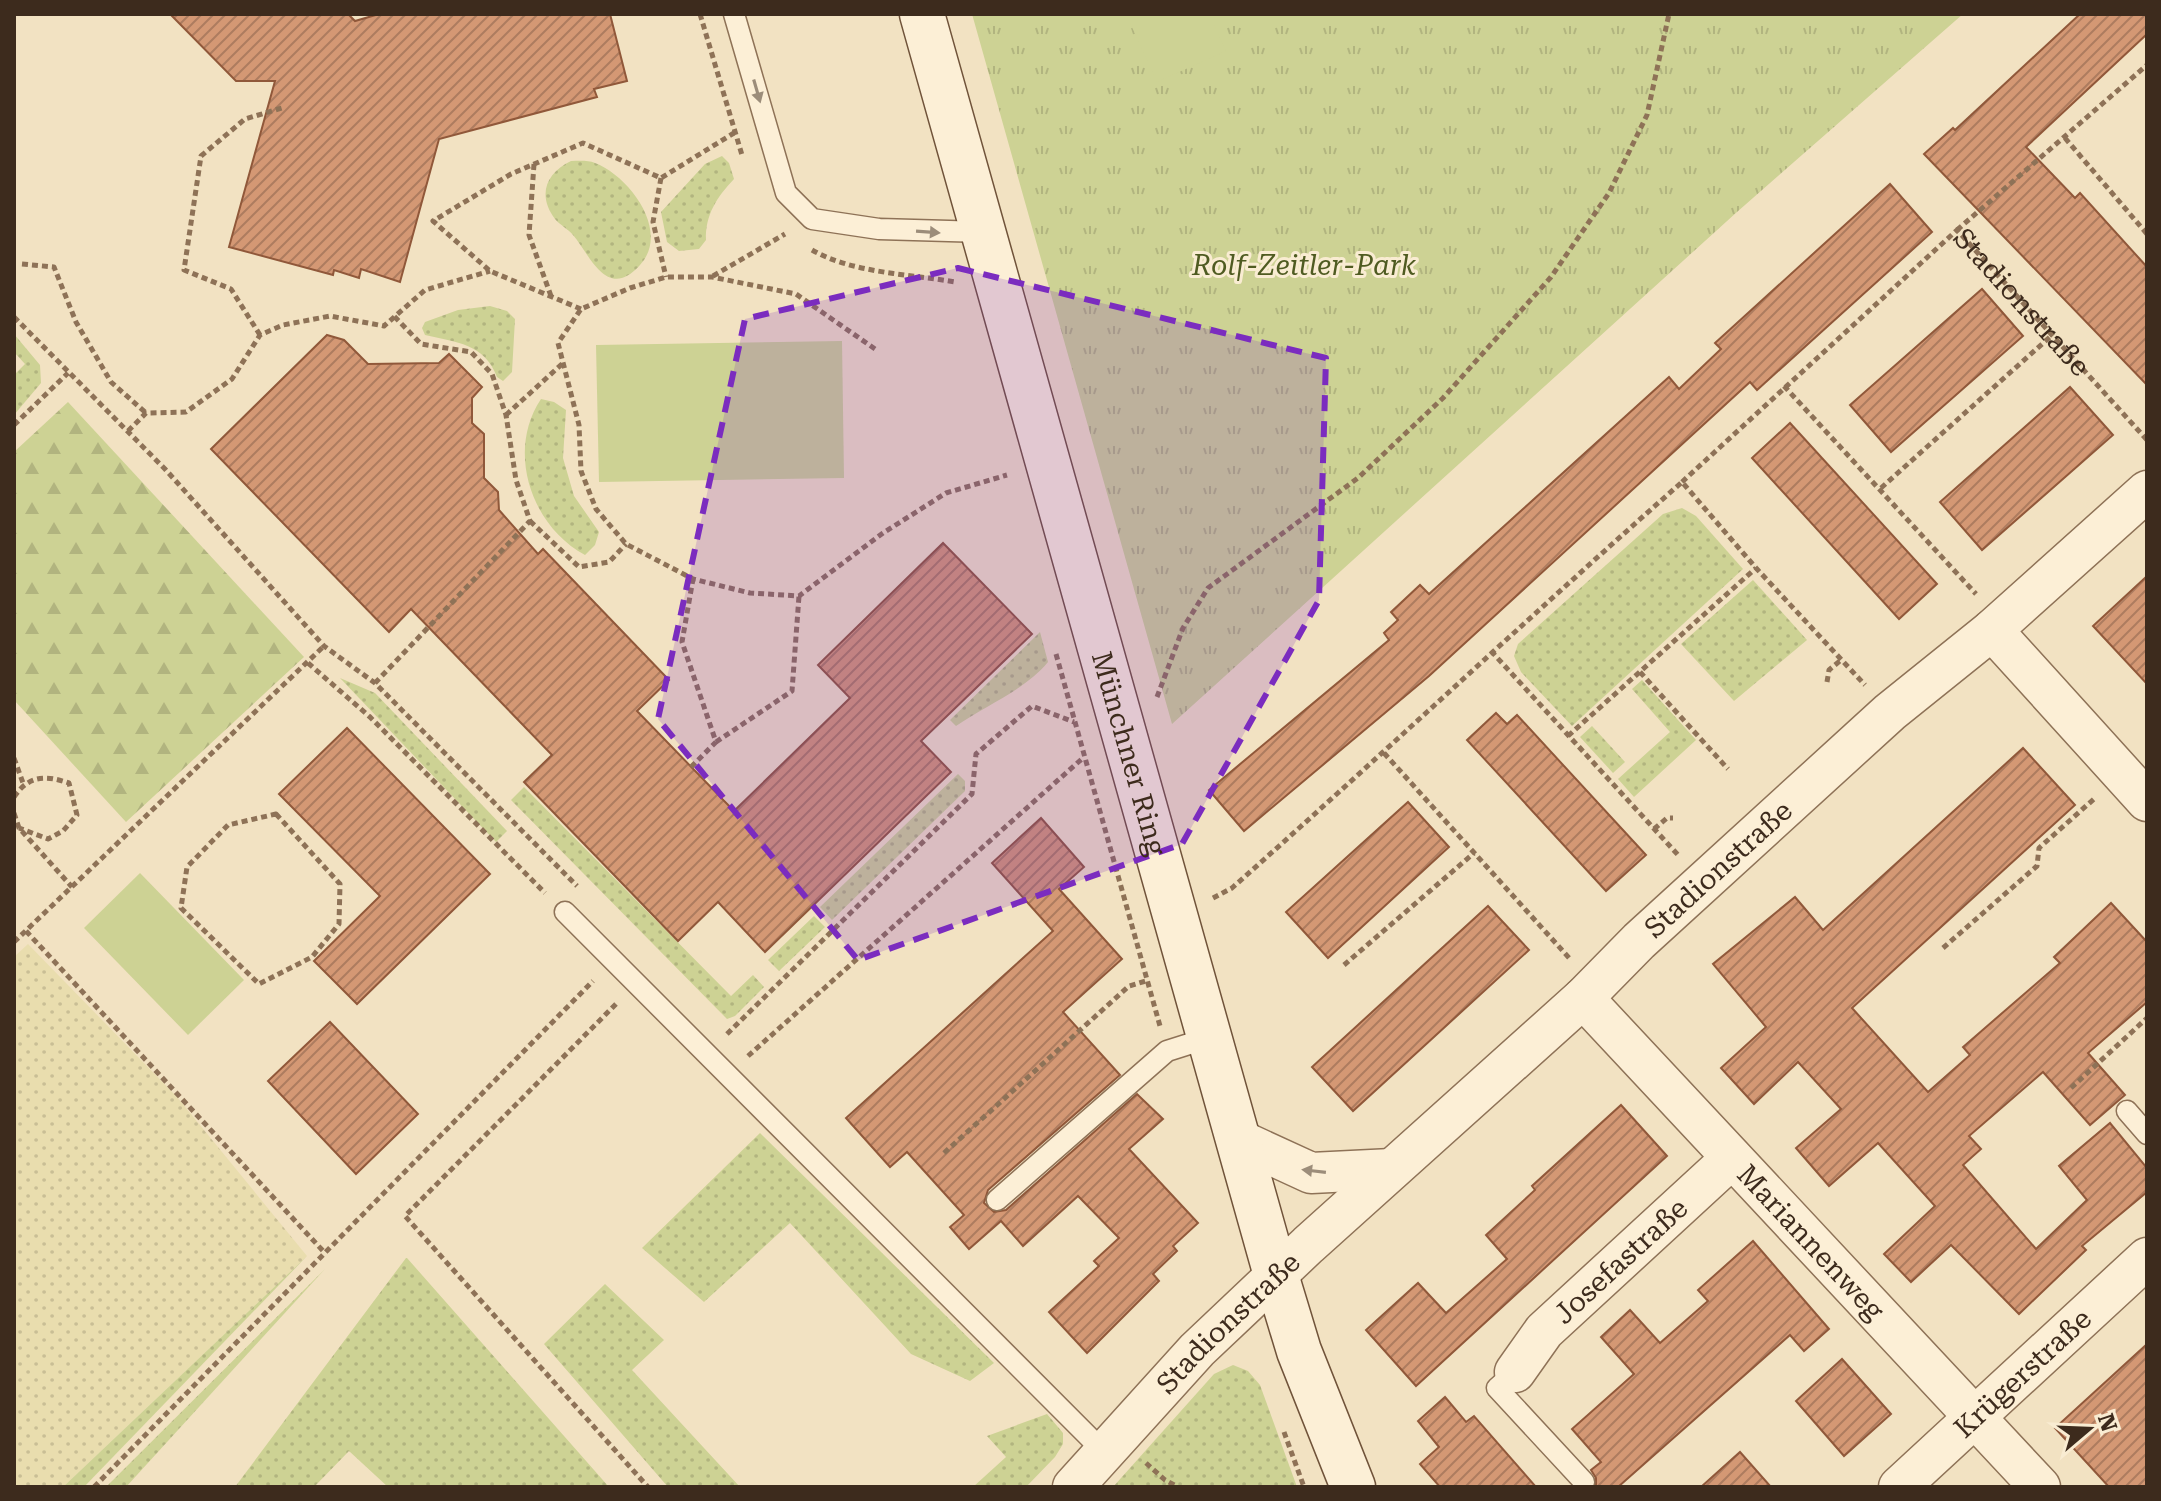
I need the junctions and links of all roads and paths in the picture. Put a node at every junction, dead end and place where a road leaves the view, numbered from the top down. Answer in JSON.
{"nodes":[{"id":1,"x":734,"y":14,"type":"edge"},
{"id":2,"x":922,"y":14,"type":"edge"},
{"id":3,"x":1669,"y":14,"type":"edge"},
{"id":4,"x":2147,"y":65,"type":"edge"},
{"id":5,"x":285,"y":107,"type":"dead end"},
{"id":6,"x":734,"y":133,"type":"dead end"},
{"id":7,"x":2065,"y":138,"type":"junction"},
{"id":8,"x":534,"y":164,"type":"junction"},
{"id":9,"x":661,"y":178,"type":"junction"},
{"id":10,"x":1957,"y":230,"type":"junction"},
{"id":11,"x":984,"y":232,"type":"junction"},
{"id":12,"x":785,"y":234,"type":"dead end"},
{"id":13,"x":2147,"y":234,"type":"edge"},
{"id":14,"x":22,"y":264,"type":"dead end"},
{"id":15,"x":490,"y":271,"type":"junction"},
{"id":16,"x":666,"y":277,"type":"junction"},
{"id":17,"x":712,"y":277,"type":"junction"},
{"id":18,"x":551,"y":297,"type":"junction"},
{"id":19,"x":581,"y":309,"type":"junction"},
{"id":20,"x":393,"y":315,"type":"junction"},
{"id":21,"x":14,"y":317,"type":"edge"},
{"id":22,"x":260,"y":335,"type":"junction"},
{"id":23,"x":2051,"y":336,"type":"junction"},
{"id":24,"x":875,"y":349,"type":"dead end"},
{"id":25,"x":563,"y":363,"type":"junction"},
{"id":26,"x":68,"y":372,"type":"junction"},
{"id":27,"x":1784,"y":386,"type":"junction"},
{"id":28,"x":146,"y":413,"type":"junction"},
{"id":29,"x":506,"y":415,"type":"junction"},
{"id":30,"x":14,"y":425,"type":"edge"},
{"id":31,"x":128,"y":431,"type":"junction"},
{"id":32,"x":2147,"y":440,"type":"edge"},
{"id":33,"x":1007,"y":475,"type":"dead end"},
{"id":34,"x":1682,"y":482,"type":"junction"},
{"id":35,"x":1881,"y":488,"type":"junction"},
{"id":36,"x":2147,"y":491,"type":"edge"},
{"id":37,"x":530,"y":521,"type":"junction"},
{"id":38,"x":626,"y":544,"type":"junction"},
{"id":39,"x":1756,"y":568,"type":"junction"},
{"id":40,"x":693,"y":579,"type":"junction"},
{"id":41,"x":799,"y":596,"type":"junction"},
{"id":42,"x":1992,"y":630,"type":"junction"},
{"id":43,"x":324,"y":646,"type":"junction"},
{"id":44,"x":1491,"y":651,"type":"junction"},
{"id":45,"x":1841,"y":660,"type":"junction"},
{"id":46,"x":308,"y":663,"type":"junction"},
{"id":47,"x":1640,"y":672,"type":"junction"},
{"id":48,"x":1827,"y":682,"type":"dead end"},
{"id":49,"x":375,"y":683,"type":"junction"},
{"id":50,"x":1157,"y":698,"type":"dead end"},
{"id":51,"x":1890,"y":712,"type":"junction"},
{"id":52,"x":1074,"y":722,"type":"dead end"},
{"id":53,"x":1568,"y":736,"type":"junction"},
{"id":54,"x":716,"y":742,"type":"junction"},
{"id":55,"x":1384,"y":753,"type":"junction"},
{"id":56,"x":1084,"y":757,"type":"dead end"},
{"id":57,"x":14,"y":758,"type":"edge"},
{"id":58,"x":691,"y":767,"type":"dead end"},
{"id":59,"x":1728,"y":769,"type":"dead end"},
{"id":60,"x":23,"y":783,"type":"junction"},
{"id":61,"x":2135,"y":787,"type":"edge"},
{"id":62,"x":14,"y":797,"type":"edge"},
{"id":63,"x":14,"y":813,"type":"edge"},
{"id":64,"x":276,"y":814,"type":"joint"},
{"id":65,"x":1673,"y":818,"type":"dead end"},
{"id":66,"x":19,"y":828,"type":"junction"},
{"id":67,"x":1654,"y":829,"type":"junction"},
{"id":68,"x":1474,"y":853,"type":"junction"},
{"id":69,"x":1686,"y":864,"type":"dead end"},
{"id":70,"x":72,"y":887,"type":"junction"},
{"id":71,"x":584,"y":893,"type":"dead end"},
{"id":72,"x":1213,"y":898,"type":"dead end"},
{"id":73,"x":565,"y":912,"type":"joint"},
{"id":74,"x":26,"y":931,"type":"junction"},
{"id":75,"x":14,"y":942,"type":"edge"},
{"id":76,"x":1943,"y":948,"type":"dead end"},
{"id":77,"x":613,"y":960,"type":"junction"},
{"id":78,"x":1344,"y":965,"type":"dead end"},
{"id":79,"x":1146,"y":981,"type":"dead end"},
{"id":80,"x":636,"y":984,"type":"junction"},
{"id":81,"x":1583,"y":998,"type":"junction"},
{"id":82,"x":2147,"y":1018,"type":"edge"},
{"id":83,"x":715,"y":1024,"type":"dead end"},
{"id":84,"x":726,"y":1035,"type":"junction"},
{"id":85,"x":1208,"y":1038,"type":"junction"},
{"id":86,"x":708,"y":1053,"type":"junction"},
{"id":87,"x":748,"y":1056,"type":"dead end"},
{"id":88,"x":2071,"y":1088,"type":"dead end"},
{"id":89,"x":2127,"y":1111,"type":"dead end"},
{"id":90,"x":2147,"y":1134,"type":"edge"},
{"id":91,"x":1237,"y":1139,"type":"junction"},
{"id":92,"x":944,"y":1153,"type":"dead end"},
{"id":93,"x":1732,"y":1158,"type":"junction"},
{"id":94,"x":1392,"y":1169,"type":"junction"},
{"id":95,"x":997,"y":1200,"type":"dead end"},
{"id":96,"x":325,"y":1253,"type":"junction"},
{"id":97,"x":2147,"y":1258,"type":"edge"},
{"id":98,"x":1276,"y":1275,"type":"junction"},
{"id":99,"x":1515,"y":1372,"type":"joint"},
{"id":100,"x":1976,"y":1416,"type":"junction"},
{"id":101,"x":1104,"y":1452,"type":"junction"},
{"id":102,"x":1144,"y":1461,"type":"dead end"},
{"id":103,"x":1584,"y":1482,"type":"dead end"},
{"id":104,"x":94,"y":1487,"type":"edge"},
{"id":105,"x":648,"y":1487,"type":"edge"},
{"id":106,"x":1073,"y":1487,"type":"edge"},
{"id":107,"x":1178,"y":1487,"type":"edge"},
{"id":108,"x":1353,"y":1487,"type":"edge"},
{"id":109,"x":1899,"y":1487,"type":"edge"},
{"id":110,"x":2040,"y":1487,"type":"edge"}],
"edges":[{"from":1,"to":11,"type":"lane","one_way":true},
{"from":2,"to":11,"type":"main road","name":"Münchner Ring"},
{"from":3,"to":50,"type":"path"},
{"from":4,"to":7,"type":"path"},
{"from":5,"to":22,"type":"path"},
{"from":6,"to":9,"type":"path"},
{"from":7,"to":10,"type":"path"},
{"from":7,"to":13,"type":"path"},
{"from":8,"to":9,"type":"path"},
{"from":8,"to":15,"type":"path"},
{"from":8,"to":18,"type":"path"},
{"from":9,"to":16,"type":"path"},
{"from":10,"to":23,"type":"path","name":"Stadionstraße"},
{"from":10,"to":27,"type":"path","name":"Stadionstraße"},
{"from":11,"to":85,"type":"main road","name":"Münchner Ring"},
{"from":12,"to":17,"type":"path"},
{"from":14,"to":28,"type":"path"},
{"from":15,"to":18,"type":"path"},
{"from":15,"to":20,"type":"path"},
{"from":16,"to":17,"type":"path"},
{"from":16,"to":19,"type":"path"},
{"from":17,"to":24,"type":"path"},
{"from":18,"to":19,"type":"path"},
{"from":19,"to":25,"type":"path"},
{"from":20,"to":22,"type":"path"},
{"from":20,"to":29,"type":"path"},
{"from":21,"to":26,"type":"path"},
{"from":22,"to":28,"type":"path"},
{"from":23,"to":32,"type":"path","name":"Stadionstraße"},
{"from":23,"to":35,"type":"path"},
{"from":25,"to":29,"type":"path"},
{"from":25,"to":38,"type":"path"},
{"from":26,"to":30,"type":"path"},
{"from":26,"to":31,"type":"path"},
{"from":27,"to":34,"type":"path","name":"Stadionstraße"},
{"from":27,"to":35,"type":"path"},
{"from":28,"to":31,"type":"path"},
{"from":29,"to":37,"type":"path"},
{"from":31,"to":43,"type":"path"},
{"from":33,"to":41,"type":"path"},
{"from":34,"to":39,"type":"path"},
{"from":34,"to":44,"type":"path","name":"Stadionstraße"},
{"from":35,"to":42,"type":"path"},
{"from":36,"to":42,"type":"street","name":"Stadionstraße"},
{"from":37,"to":38,"type":"path"},
{"from":37,"to":49,"type":"path"},
{"from":38,"to":40,"type":"path"},
{"from":39,"to":45,"type":"path"},
{"from":39,"to":47,"type":"path"},
{"from":40,"to":41,"type":"path"},
{"from":40,"to":54,"type":"path"},
{"from":41,"to":54,"type":"path"},
{"from":42,"to":51,"type":"street","name":"Stadionstraße"},
{"from":42,"to":61,"type":"street"},
{"from":43,"to":46,"type":"path"},
{"from":43,"to":49,"type":"path"},
{"from":44,"to":53,"type":"path"},
{"from":44,"to":55,"type":"path","name":"Stadionstraße"},
{"from":45,"to":48,"type":"path"},
{"from":45,"to":51,"type":"path"},
{"from":46,"to":70,"type":"path"},
{"from":46,"to":73,"type":"path"},
{"from":47,"to":53,"type":"path"},
{"from":47,"to":59,"type":"path"},
{"from":49,"to":71,"type":"path"},
{"from":51,"to":81,"type":"street","name":"Stadionstraße"},
{"from":52,"to":84,"type":"path"},
{"from":53,"to":67,"type":"path"},
{"from":54,"to":58,"type":"path"},
{"from":55,"to":68,"type":"path"},
{"from":55,"to":72,"type":"path","name":"Stadionstraße"},
{"from":56,"to":87,"type":"path"},
{"from":57,"to":60,"type":"path"},
{"from":60,"to":62,"type":"path"},
{"from":60,"to":66,"type":"path"},
{"from":61,"to":76,"type":"path"},
{"from":63,"to":66,"type":"path"},
{"from":64,"to":64,"type":"path"},
{"from":65,"to":67,"type":"path"},
{"from":66,"to":70,"type":"path"},
{"from":67,"to":69,"type":"path"},
{"from":68,"to":78,"type":"path"},
{"from":68,"to":81,"type":"path"},
{"from":70,"to":74,"type":"path"},
{"from":73,"to":77,"type":"lane"},
{"from":74,"to":75,"type":"path"},
{"from":74,"to":96,"type":"path"},
{"from":77,"to":80,"type":"lane"},
{"from":77,"to":96,"type":"path"},
{"from":79,"to":92,"type":"path"},
{"from":80,"to":86,"type":"lane"},
{"from":80,"to":105,"type":"path"},
{"from":81,"to":93,"type":"street","name":"Mariannenweg"},
{"from":81,"to":94,"type":"street","name":"Stadionstraße"},
{"from":82,"to":88,"type":"path"},
{"from":83,"to":84,"type":"path"},
{"from":84,"to":86,"type":"path"},
{"from":85,"to":91,"type":"main road","name":"Münchner Ring"},
{"from":85,"to":95,"type":"lane"},
{"from":86,"to":101,"type":"lane"},
{"from":89,"to":90,"type":"lane"},
{"from":94,"to":91,"type":"street","one_way":true},
{"from":91,"to":98,"type":"main road","name":"Münchner Ring"},
{"from":93,"to":99,"type":"street","name":"Josefastraße"},
{"from":93,"to":100,"type":"street","name":"Mariannenweg"},
{"from":94,"to":98,"type":"street","name":"Stadionstraße"},
{"from":96,"to":104,"type":"path"},
{"from":97,"to":100,"type":"street","name":"Krügerstraße"},
{"from":98,"to":101,"type":"street","name":"Stadionstraße"},
{"from":98,"to":108,"type":"main road","name":"Münchner Ring"},
{"from":99,"to":103,"type":"lane"},
{"from":100,"to":109,"type":"street","name":"Krügerstraße"},
{"from":100,"to":110,"type":"street","name":"Mariannenweg"},
{"from":101,"to":106,"type":"street","name":"Stadionstraße"},
{"from":102,"to":107,"type":"path"}]}
